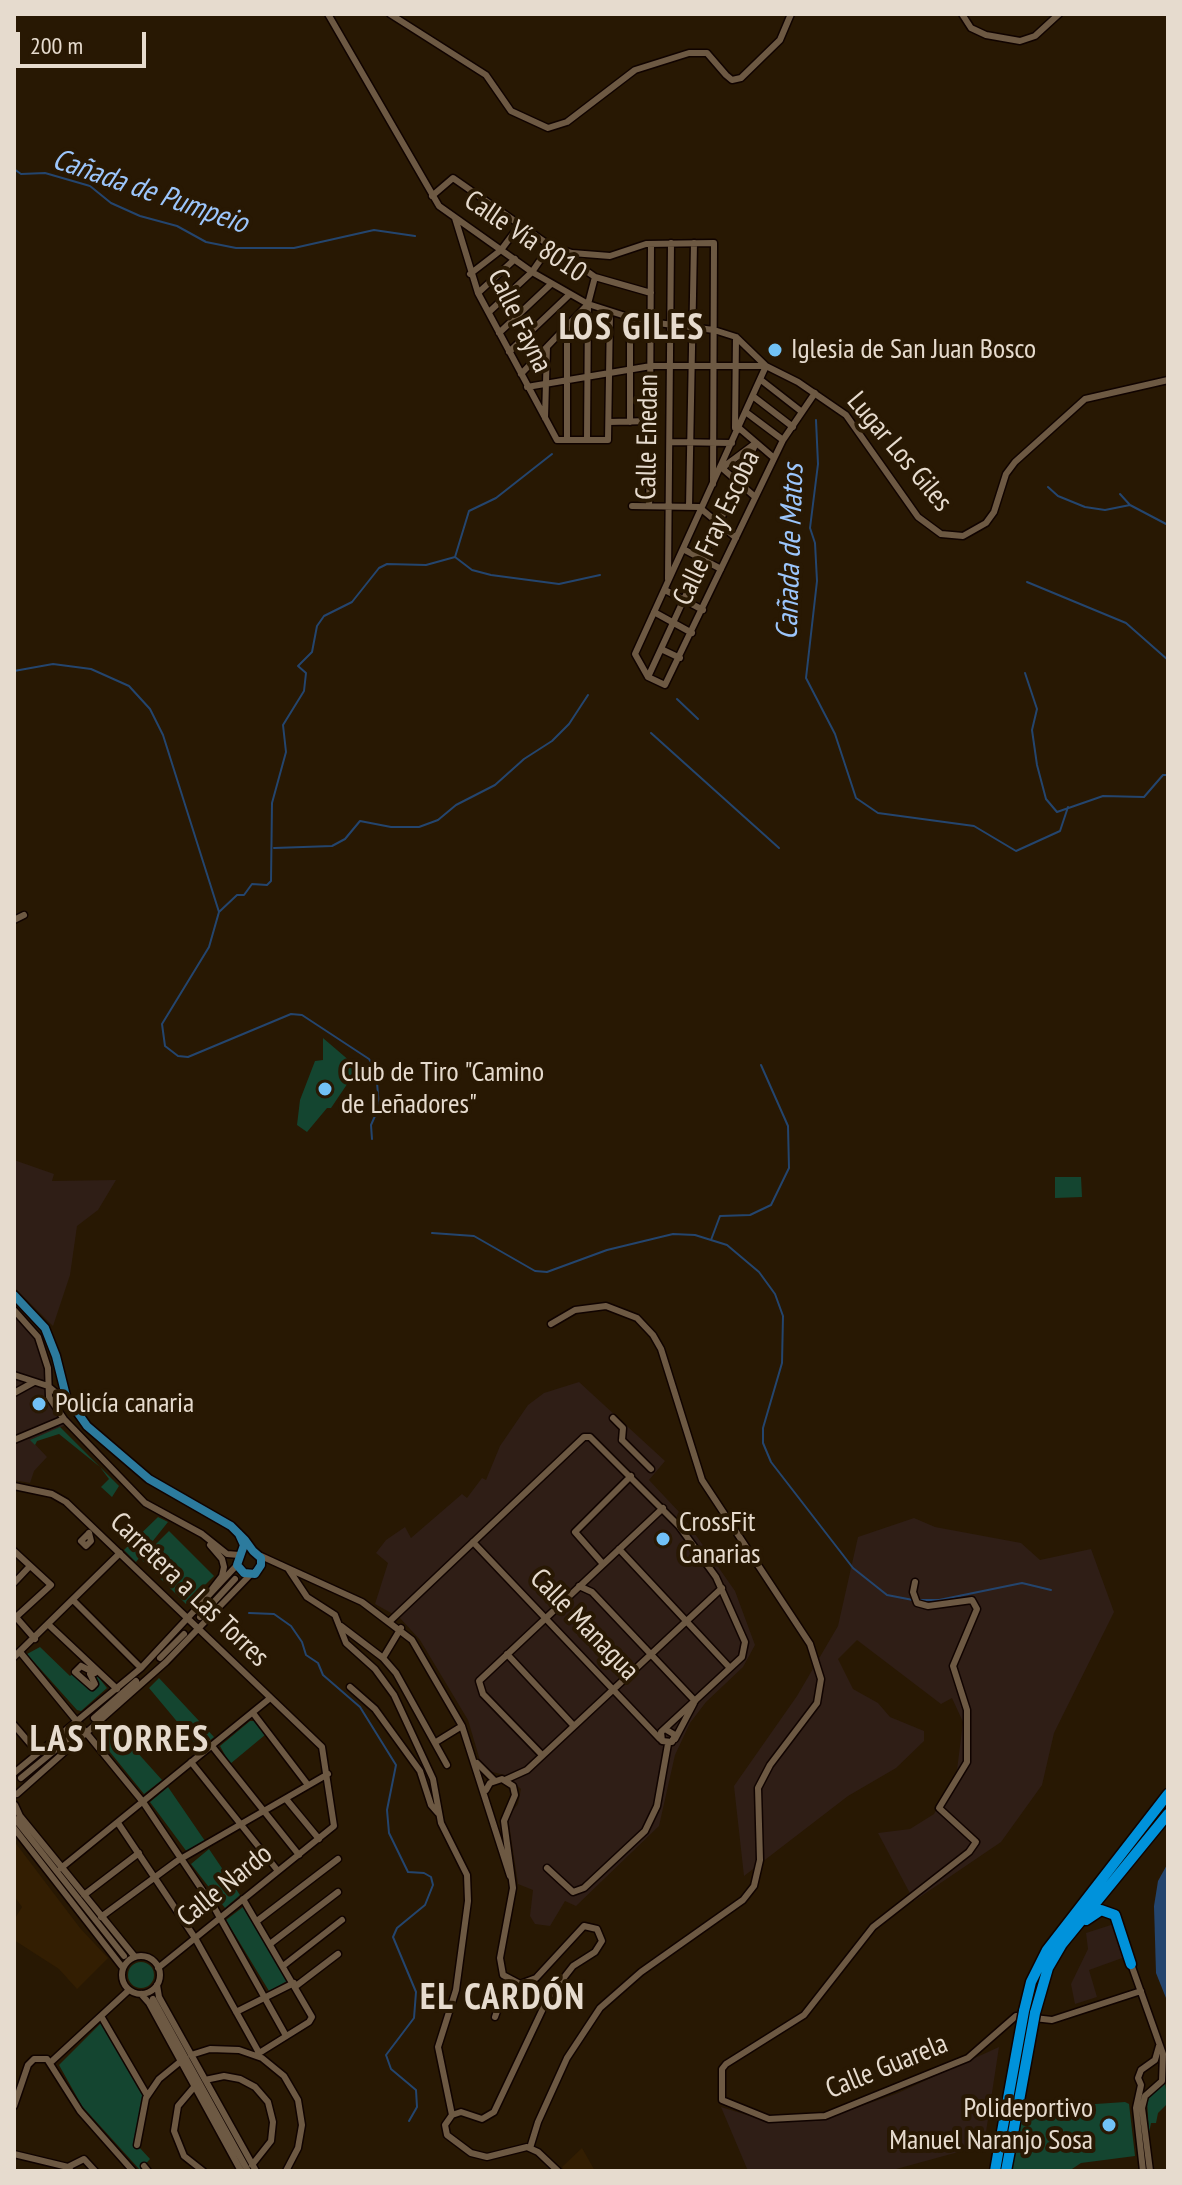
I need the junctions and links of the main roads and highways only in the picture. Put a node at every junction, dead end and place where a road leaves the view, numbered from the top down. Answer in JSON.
{"nodes":[{"id":1,"x":14,"y":1295,"type":"edge"},
{"id":2,"x":239,"y":1534,"type":"junction"},
{"id":3,"x":256,"y":1553,"type":"junction"},
{"id":4,"x":238,"y":1560,"type":"junction"},
{"id":5,"x":1168,"y":1794,"type":"edge"},
{"id":6,"x":1168,"y":1814,"type":"edge"},
{"id":7,"x":1125,"y":1867,"type":"junction"},
{"id":8,"x":1043,"y":1981,"type":"junction"},
{"id":9,"x":1029,"y":2012,"type":"junction"},
{"id":10,"x":1005,"y":2149,"type":"junction"},
{"id":11,"x":995,"y":2171,"type":"edge"},
{"id":12,"x":1006,"y":2171,"type":"edge"}],
"edges":[{"from":1,"to":2,"type":"main road"},
{"from":2,"to":3,"type":"main road"},
{"from":2,"to":4,"type":"main road"},
{"from":3,"to":4,"type":"main road"},
{"from":3,"to":4,"type":"main road"},
{"from":5,"to":9,"type":"highway"},
{"from":6,"to":7,"type":"highway"},
{"from":7,"to":8,"type":"highway"},
{"from":7,"to":8,"type":"highway"},
{"from":8,"to":9,"type":"highway"},
{"from":9,"to":10,"type":"highway","bridge":true},
{"from":10,"to":11,"type":"highway"},
{"from":10,"to":12,"type":"highway"}]}
